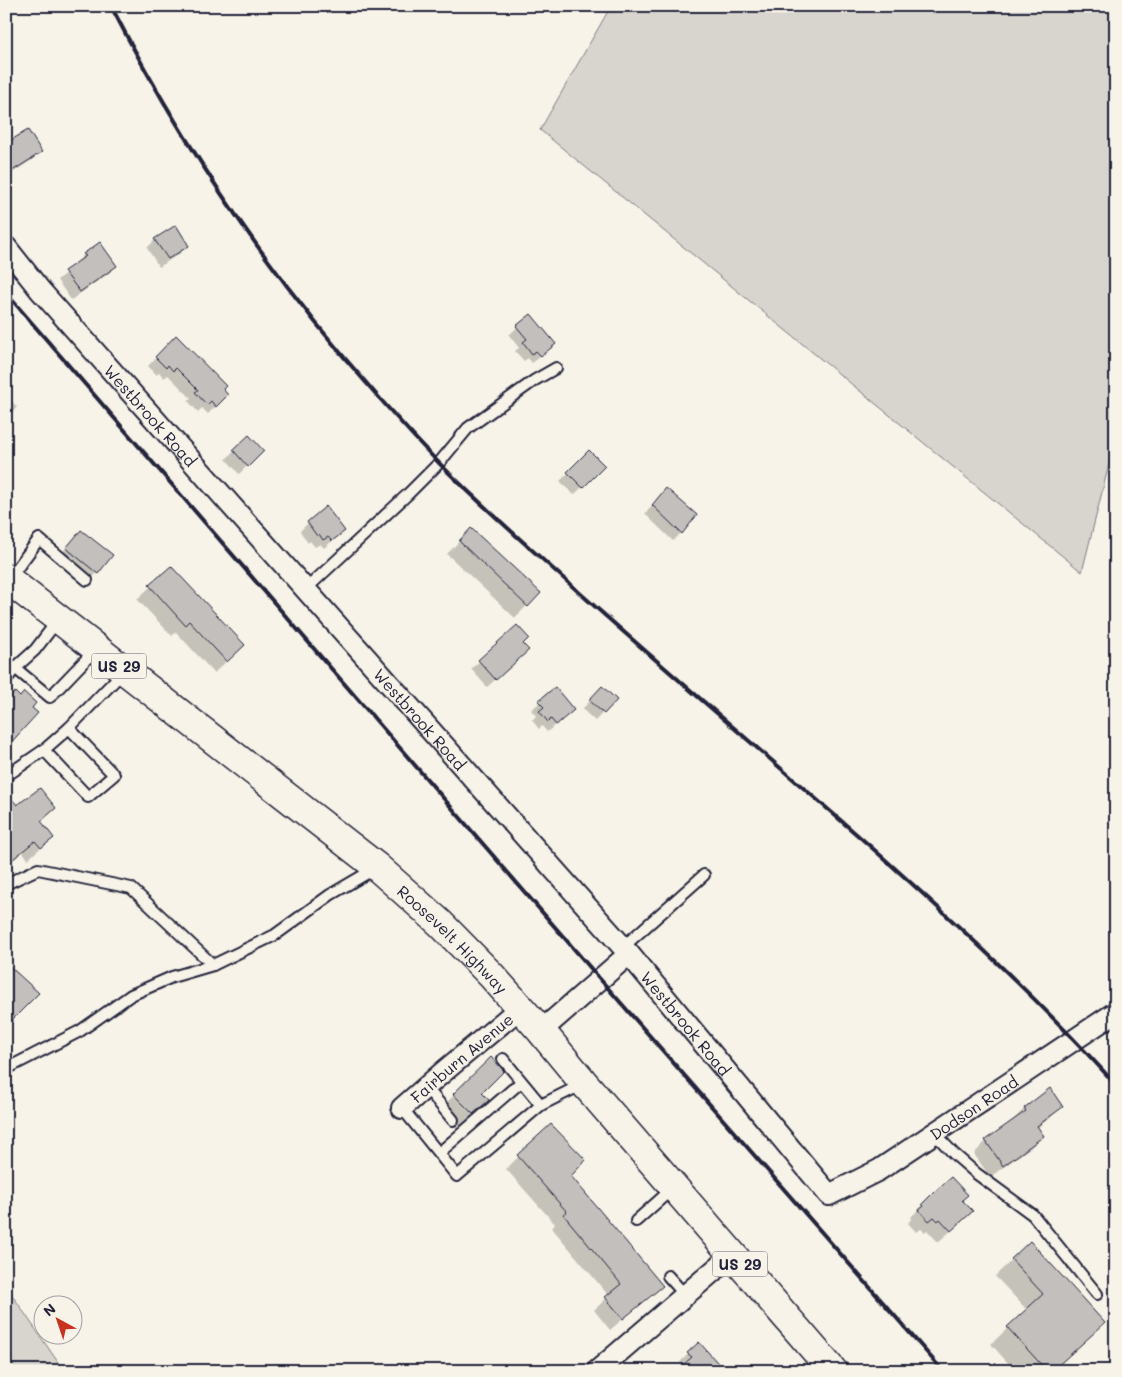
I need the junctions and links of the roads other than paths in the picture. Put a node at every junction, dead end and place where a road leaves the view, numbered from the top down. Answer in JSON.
{"nodes":[{"id":1,"x":6,"y":248,"type":"edge"},
{"id":2,"x":556,"y":368,"type":"dead end"},
{"id":3,"x":7,"y":579,"type":"edge"},
{"id":4,"x":88,"y":580,"type":"dead end"},
{"id":5,"x":306,"y":589,"type":"junction"},
{"id":6,"x":59,"y":619,"type":"junction"},
{"id":7,"x":97,"y":648,"type":"junction"},
{"id":8,"x":15,"y":668,"type":"junction"},
{"id":9,"x":125,"y":670,"type":"junction"},
{"id":10,"x":6,"y":680,"type":"edge"},
{"id":11,"x":69,"y":728,"type":"junction"},
{"id":12,"x":44,"y":750,"type":"junction"},
{"id":13,"x":6,"y":776,"type":"edge"},
{"id":14,"x":377,"y":867,"type":"junction"},
{"id":15,"x":704,"y":875,"type":"dead end"},
{"id":16,"x":6,"y":884,"type":"edge"},
{"id":17,"x":626,"y":951,"type":"junction"},
{"id":18,"x":213,"y":965,"type":"junction"},
{"id":19,"x":520,"y":1008,"type":"junction"},
{"id":20,"x":1116,"y":1012,"type":"edge"},
{"id":21,"x":541,"y":1031,"type":"junction"},
{"id":22,"x":503,"y":1059,"type":"dead end"},
{"id":23,"x":6,"y":1069,"type":"edge"},
{"id":24,"x":521,"y":1082,"type":"junction"},
{"id":25,"x":584,"y":1083,"type":"junction"},
{"id":26,"x":426,"y":1087,"type":"junction"},
{"id":27,"x":541,"y":1105,"type":"junction"},
{"id":28,"x":402,"y":1108,"type":"joint"},
{"id":29,"x":453,"y":1120,"type":"dead end"},
{"id":30,"x":934,"y":1133,"type":"junction"},
{"id":31,"x":439,"y":1152,"type":"junction"},
{"id":32,"x":674,"y":1188,"type":"junction"},
{"id":33,"x":828,"y":1195,"type":"joint"},
{"id":34,"x":636,"y":1221,"type":"dead end"},
{"id":35,"x":732,"y":1255,"type":"junction"},
{"id":36,"x":668,"y":1276,"type":"dead end"},
{"id":37,"x":1097,"y":1294,"type":"dead end"},
{"id":38,"x":685,"y":1295,"type":"junction"},
{"id":39,"x":597,"y":1371,"type":"edge"},
{"id":40,"x":833,"y":1371,"type":"edge"}],
"edges":[{"from":1,"to":5,"type":"street","name":"Westbrook Road"},
{"from":2,"to":5,"type":"lane"},
{"from":3,"to":4,"type":"lane"},
{"from":3,"to":6,"type":"main road","name":"Roosevelt Highway","number":"US 29"},
{"from":5,"to":17,"type":"street","name":"Westbrook Road"},
{"from":6,"to":7,"type":"main road","name":"Roosevelt Highway","number":"US 29"},
{"from":6,"to":8,"type":"lane"},
{"from":7,"to":8,"type":"lane"},
{"from":7,"to":9,"type":"main road","name":"Roosevelt Highway","number":"US 29"},
{"from":8,"to":10,"type":"lane"},
{"from":9,"to":11,"type":"lane"},
{"from":9,"to":14,"type":"main road","name":"Roosevelt Highway","number":"US 29"},
{"from":11,"to":12,"type":"lane"},
{"from":11,"to":12,"type":"lane"},
{"from":12,"to":13,"type":"lane"},
{"from":14,"to":18,"type":"lane"},
{"from":14,"to":19,"type":"main road","name":"Roosevelt Highway","number":"US 29"},
{"from":15,"to":17,"type":"lane"},
{"from":16,"to":18,"type":"lane"},
{"from":17,"to":21,"type":"street"},
{"from":17,"to":33,"type":"street","name":"Westbrook Road"},
{"from":18,"to":23,"type":"lane"},
{"from":19,"to":21,"type":"main road","name":"Roosevelt Highway","number":"US 29"},
{"from":19,"to":26,"type":"street","name":"Fairburn Avenue"},
{"from":20,"to":30,"type":"street","name":"Dodson Road"},
{"from":21,"to":25,"type":"main road","name":"Roosevelt Highway","number":"US 29"},
{"from":22,"to":24,"type":"lane"},
{"from":24,"to":27,"type":"lane"},
{"from":24,"to":31,"type":"lane"},
{"from":25,"to":27,"type":"lane"},
{"from":25,"to":32,"type":"main road","name":"Roosevelt Highway","number":"US 29"},
{"from":26,"to":28,"type":"street","name":"Fairburn Avenue"},
{"from":26,"to":29,"type":"lane"},
{"from":27,"to":31,"type":"lane"},
{"from":28,"to":31,"type":"lane"},
{"from":30,"to":33,"type":"street","name":"Dodson Road"},
{"from":30,"to":37,"type":"lane"},
{"from":32,"to":34,"type":"lane"},
{"from":32,"to":35,"type":"main road","name":"Roosevelt Highway","number":"US 29"},
{"from":35,"to":38,"type":"street"},
{"from":35,"to":40,"type":"main road","name":"Roosevelt Highway","number":"US 29"},
{"from":36,"to":38,"type":"lane"},
{"from":38,"to":39,"type":"street"}]}
